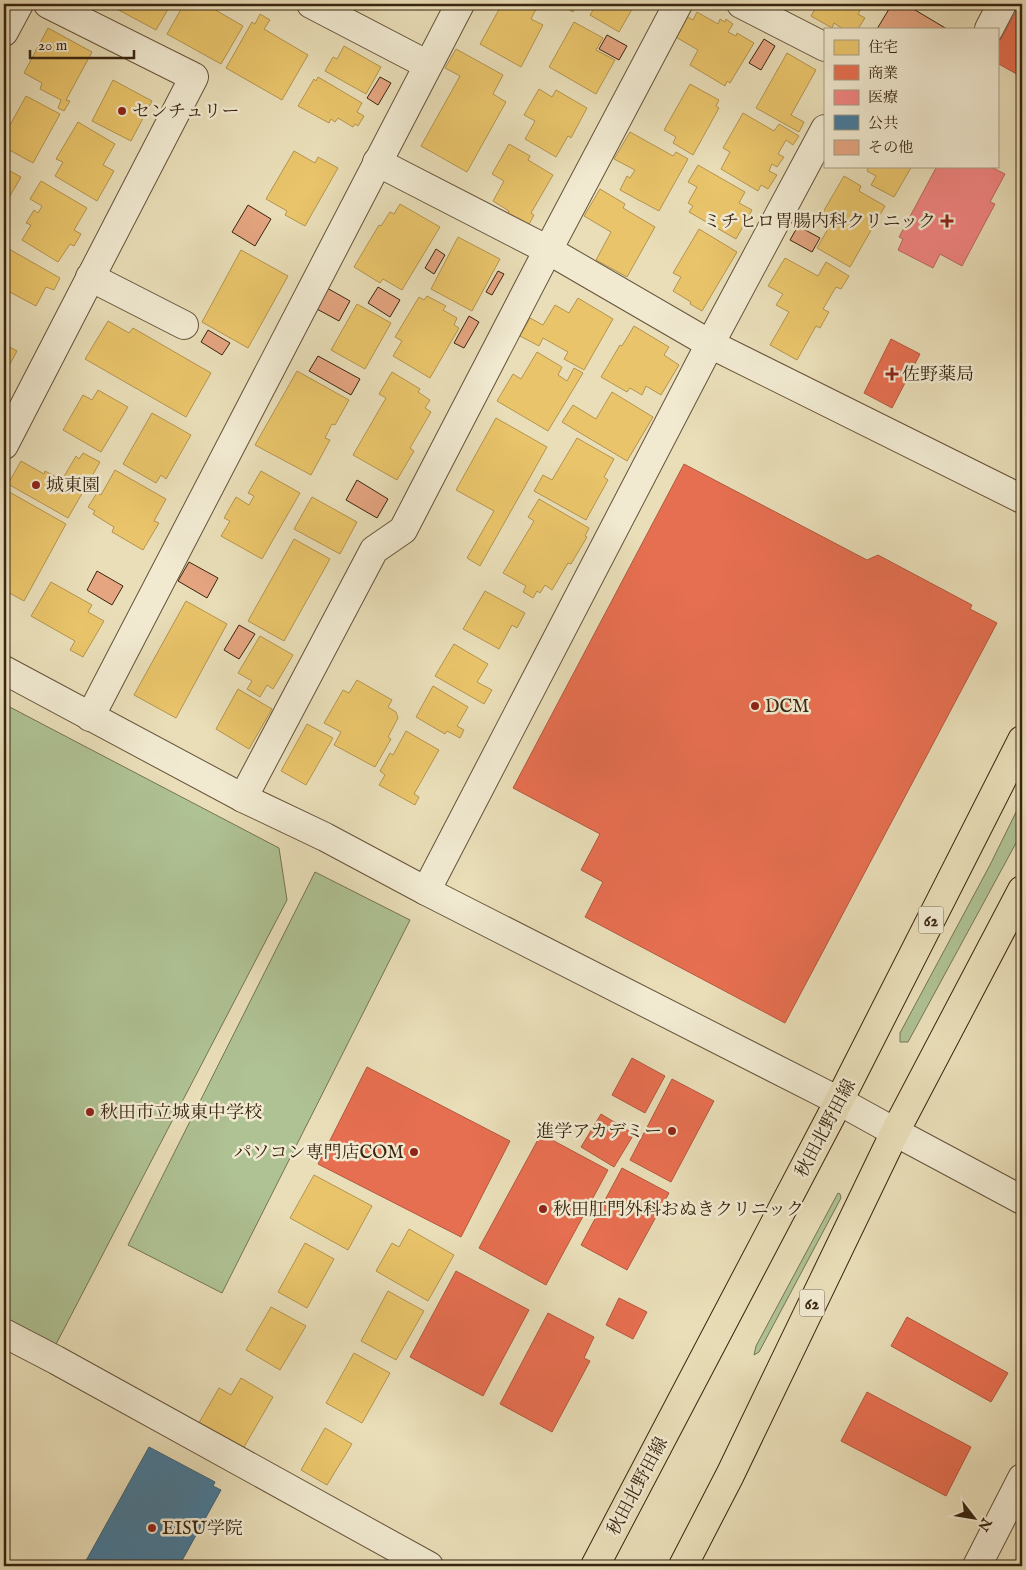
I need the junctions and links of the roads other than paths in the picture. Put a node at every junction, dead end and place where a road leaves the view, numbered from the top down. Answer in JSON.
{"nodes":[{"id":1,"x":19,"y":4,"type":"edge"},
{"id":2,"x":48,"y":4,"type":"edge"},
{"id":3,"x":311,"y":4,"type":"edge"},
{"id":4,"x":460,"y":4,"type":"edge"},
{"id":5,"x":678,"y":4,"type":"edge"},
{"id":6,"x":741,"y":4,"type":"edge"},
{"id":7,"x":1002,"y":4,"type":"edge"},
{"id":8,"x":990,"y":28,"type":"edge"},
{"id":9,"x":4,"y":32,"type":"edge"},
{"id":10,"x":824,"y":46,"type":"edge"},
{"id":11,"x":428,"y":65,"type":"junction"},
{"id":12,"x":824,"y":131,"type":"edge"},
{"id":13,"x":377,"y":162,"type":"junction"},
{"id":14,"x":548,"y":250,"type":"junction"},
{"id":15,"x":90,"y":277,"type":"junction"},
{"id":16,"x":184,"y":325,"type":"dead end"},
{"id":17,"x":710,"y":344,"type":"junction"},
{"id":18,"x":4,"y":445,"type":"edge"},
{"id":19,"x":1022,"y":499,"type":"edge"},
{"id":20,"x":4,"y":670,"type":"edge"},
{"id":21,"x":90,"y":717,"type":"junction"},
{"id":22,"x":1022,"y":740,"type":"edge"},
{"id":23,"x":243,"y":798,"type":"junction"},
{"id":24,"x":426,"y":890,"type":"junction"},
{"id":25,"x":1022,"y":890,"type":"edge"},
{"id":26,"x":839,"y":1101,"type":"junction"},
{"id":27,"x":895,"y":1132,"type":"junction"},
{"id":28,"x":1022,"y":1200,"type":"edge"},
{"id":29,"x":4,"y":1333,"type":"edge"},
{"id":30,"x":1022,"y":1478,"type":"edge"},
{"id":31,"x":429,"y":1566,"type":"edge"},
{"id":32,"x":595,"y":1566,"type":"edge"},
{"id":33,"x":683,"y":1566,"type":"edge"},
{"id":34,"x":977,"y":1566,"type":"edge"}],
"edges":[{"from":1,"to":9,"type":"street"},
{"from":2,"to":15,"type":"street"},
{"from":3,"to":11,"type":"street"},
{"from":4,"to":11,"type":"street"},
{"from":5,"to":14,"type":"street"},
{"from":6,"to":10,"type":"street"},
{"from":7,"to":8,"type":"street"},
{"from":11,"to":13,"type":"street"},
{"from":12,"to":17,"type":"street"},
{"from":13,"to":14,"type":"street"},
{"from":13,"to":21,"type":"street"},
{"from":14,"to":17,"type":"street"},
{"from":14,"to":23,"type":"street"},
{"from":15,"to":16,"type":"street"},
{"from":15,"to":18,"type":"street"},
{"from":17,"to":19,"type":"street"},
{"from":17,"to":24,"type":"street"},
{"from":20,"to":21,"type":"street"},
{"from":21,"to":23,"type":"street"},
{"from":22,"to":26,"type":"main road","name":"秋田北野田線","number":"62"},
{"from":23,"to":24,"type":"street"},
{"from":24,"to":26,"type":"street"},
{"from":25,"to":27,"type":"main road","number":"62"},
{"from":26,"to":27,"type":"street"},
{"from":26,"to":32,"type":"main road","name":"秋田北野田線","number":"62"},
{"from":27,"to":28,"type":"street"},
{"from":27,"to":33,"type":"main road","number":"62"},
{"from":29,"to":31,"type":"street"},
{"from":30,"to":34,"type":"street"}]}
